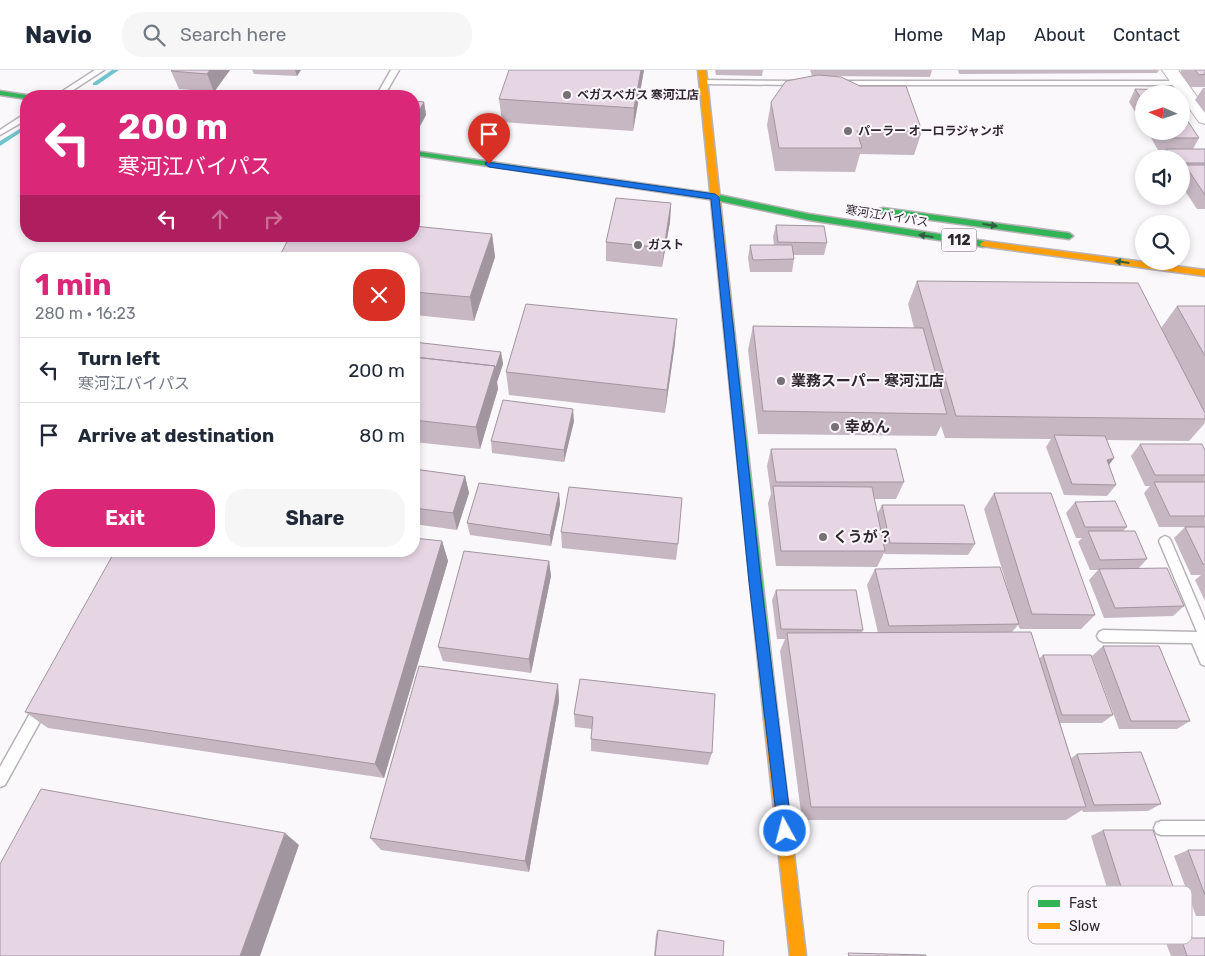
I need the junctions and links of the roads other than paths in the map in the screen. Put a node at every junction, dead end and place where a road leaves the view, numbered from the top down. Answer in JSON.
{"nodes":[{"id":1,"x":100,"y":70,"type":"edge"},
{"id":2,"x":395,"y":70,"type":"edge"},
{"id":3,"x":702,"y":70,"type":"edge"},
{"id":4,"x":1170,"y":70,"type":"edge"},
{"id":5,"x":704,"y":82,"type":"junction"},
{"id":6,"x":803,"y":83,"type":"edge"},
{"id":7,"x":833,"y":83,"type":"edge"},
{"id":8,"x":1179,"y":83,"type":"junction"},
{"id":9,"x":68,"y":90,"type":"edge"},
{"id":10,"x":383,"y":90,"type":"edge"},
{"id":11,"x":0,"y":93,"type":"edge"},
{"id":12,"x":20,"y":96,"type":"edge"},
{"id":13,"x":1205,"y":119,"type":"edge"},
{"id":14,"x":20,"y":121,"type":"edge"},
{"id":15,"x":0,"y":134,"type":"edge"},
{"id":16,"x":420,"y":154,"type":"edge"},
{"id":17,"x":715,"y":197,"type":"junction"},
{"id":18,"x":790,"y":200,"type":"dead end"},
{"id":19,"x":875,"y":210,"type":"dead end"},
{"id":20,"x":1077,"y":237,"type":"dead end"},
{"id":21,"x":1205,"y":272,"type":"edge"},
{"id":22,"x":1165,"y":541,"type":"dead end"},
{"id":23,"x":1103,"y":636,"type":"dead end"},
{"id":24,"x":1202,"y":637,"type":"edge"},
{"id":25,"x":1205,"y":660,"type":"edge"},
{"id":26,"x":47,"y":695,"type":"edge"},
{"id":27,"x":0,"y":780,"type":"edge"},
{"id":28,"x":1160,"y":828,"type":"dead end"},
{"id":29,"x":1205,"y":828,"type":"edge"},
{"id":30,"x":798,"y":956,"type":"edge"}],
"edges":[{"from":1,"to":9,"type":"lane"},
{"from":2,"to":10,"type":"lane"},
{"from":3,"to":5,"type":"main road"},
{"from":4,"to":8,"type":"street"},
{"from":5,"to":6,"type":"lane"},
{"from":5,"to":17,"type":"main road"},
{"from":7,"to":8,"type":"lane"},
{"from":8,"to":13,"type":"street"},
{"from":11,"to":12,"type":"main road"},
{"from":14,"to":15,"type":"lane"},
{"from":16,"to":17,"type":"main road","name":"寒河江バイパス","number":"112"},
{"from":17,"to":18,"type":"main road","name":"寒河江バイパス","number":"112"},
{"from":21,"to":17,"type":"main road","name":"寒河江バイパス","number":"112","one_way":true},
{"from":17,"to":30,"type":"main road"},
{"from":19,"to":20,"type":"main road","name":"寒河江バイパス","number":"112","one_way":true},
{"from":22,"to":24,"type":"lane"},
{"from":23,"to":24,"type":"lane"},
{"from":24,"to":25,"type":"lane"},
{"from":26,"to":27,"type":"lane"},
{"from":28,"to":29,"type":"lane"}]}
